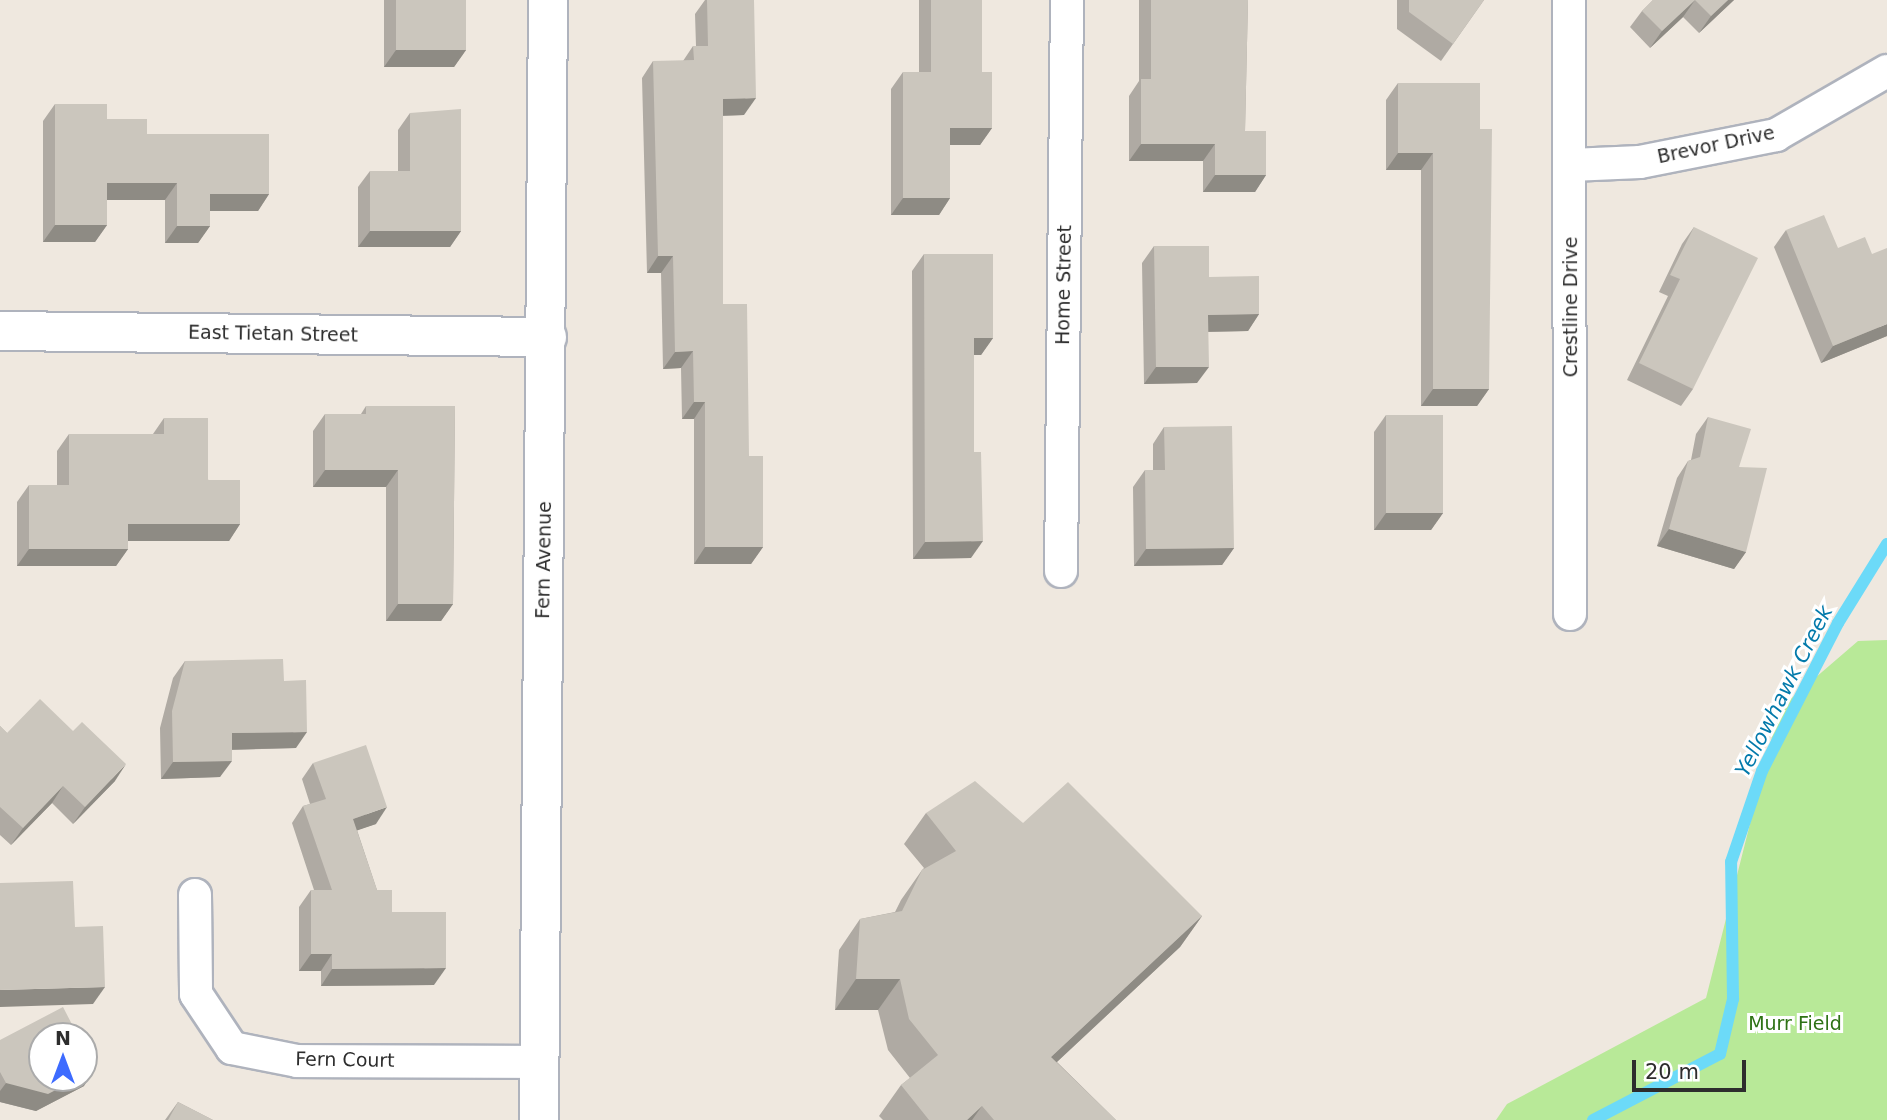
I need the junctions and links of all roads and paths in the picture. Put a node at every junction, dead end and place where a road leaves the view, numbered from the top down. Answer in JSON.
{"nodes":[{"id":1,"x":548,"y":0,"type":"edge"},
{"id":2,"x":1067,"y":0,"type":"edge"},
{"id":3,"x":1569,"y":0,"type":"edge"},
{"id":4,"x":1887,"y":71,"type":"edge"},
{"id":5,"x":1571,"y":165,"type":"junction"},
{"id":6,"x":0,"y":331,"type":"edge"},
{"id":7,"x":547,"y":337,"type":"junction"},
{"id":8,"x":1061,"y":571,"type":"dead end"},
{"id":9,"x":1570,"y":614,"type":"dead end"},
{"id":10,"x":195,"y":895,"type":"dead end"},
{"id":11,"x":540,"y":1062,"type":"junction"},
{"id":12,"x":539,"y":1120,"type":"edge"}],
"edges":[{"from":1,"to":7,"type":"main road","name":"Fern Avenue"},
{"from":2,"to":8,"type":"street","name":"Home Street"},
{"from":3,"to":5,"type":"street","name":"Crestline Drive"},
{"from":4,"to":5,"type":"street","name":"Brevor Drive"},
{"from":5,"to":9,"type":"street","name":"Crestline Drive"},
{"from":6,"to":7,"type":"main road","name":"East Tietan Street"},
{"from":7,"to":11,"type":"main road","name":"Fern Avenue"},
{"from":10,"to":11,"type":"street","name":"Fern Court"},
{"from":11,"to":12,"type":"main road","name":"Fern Avenue"}]}
